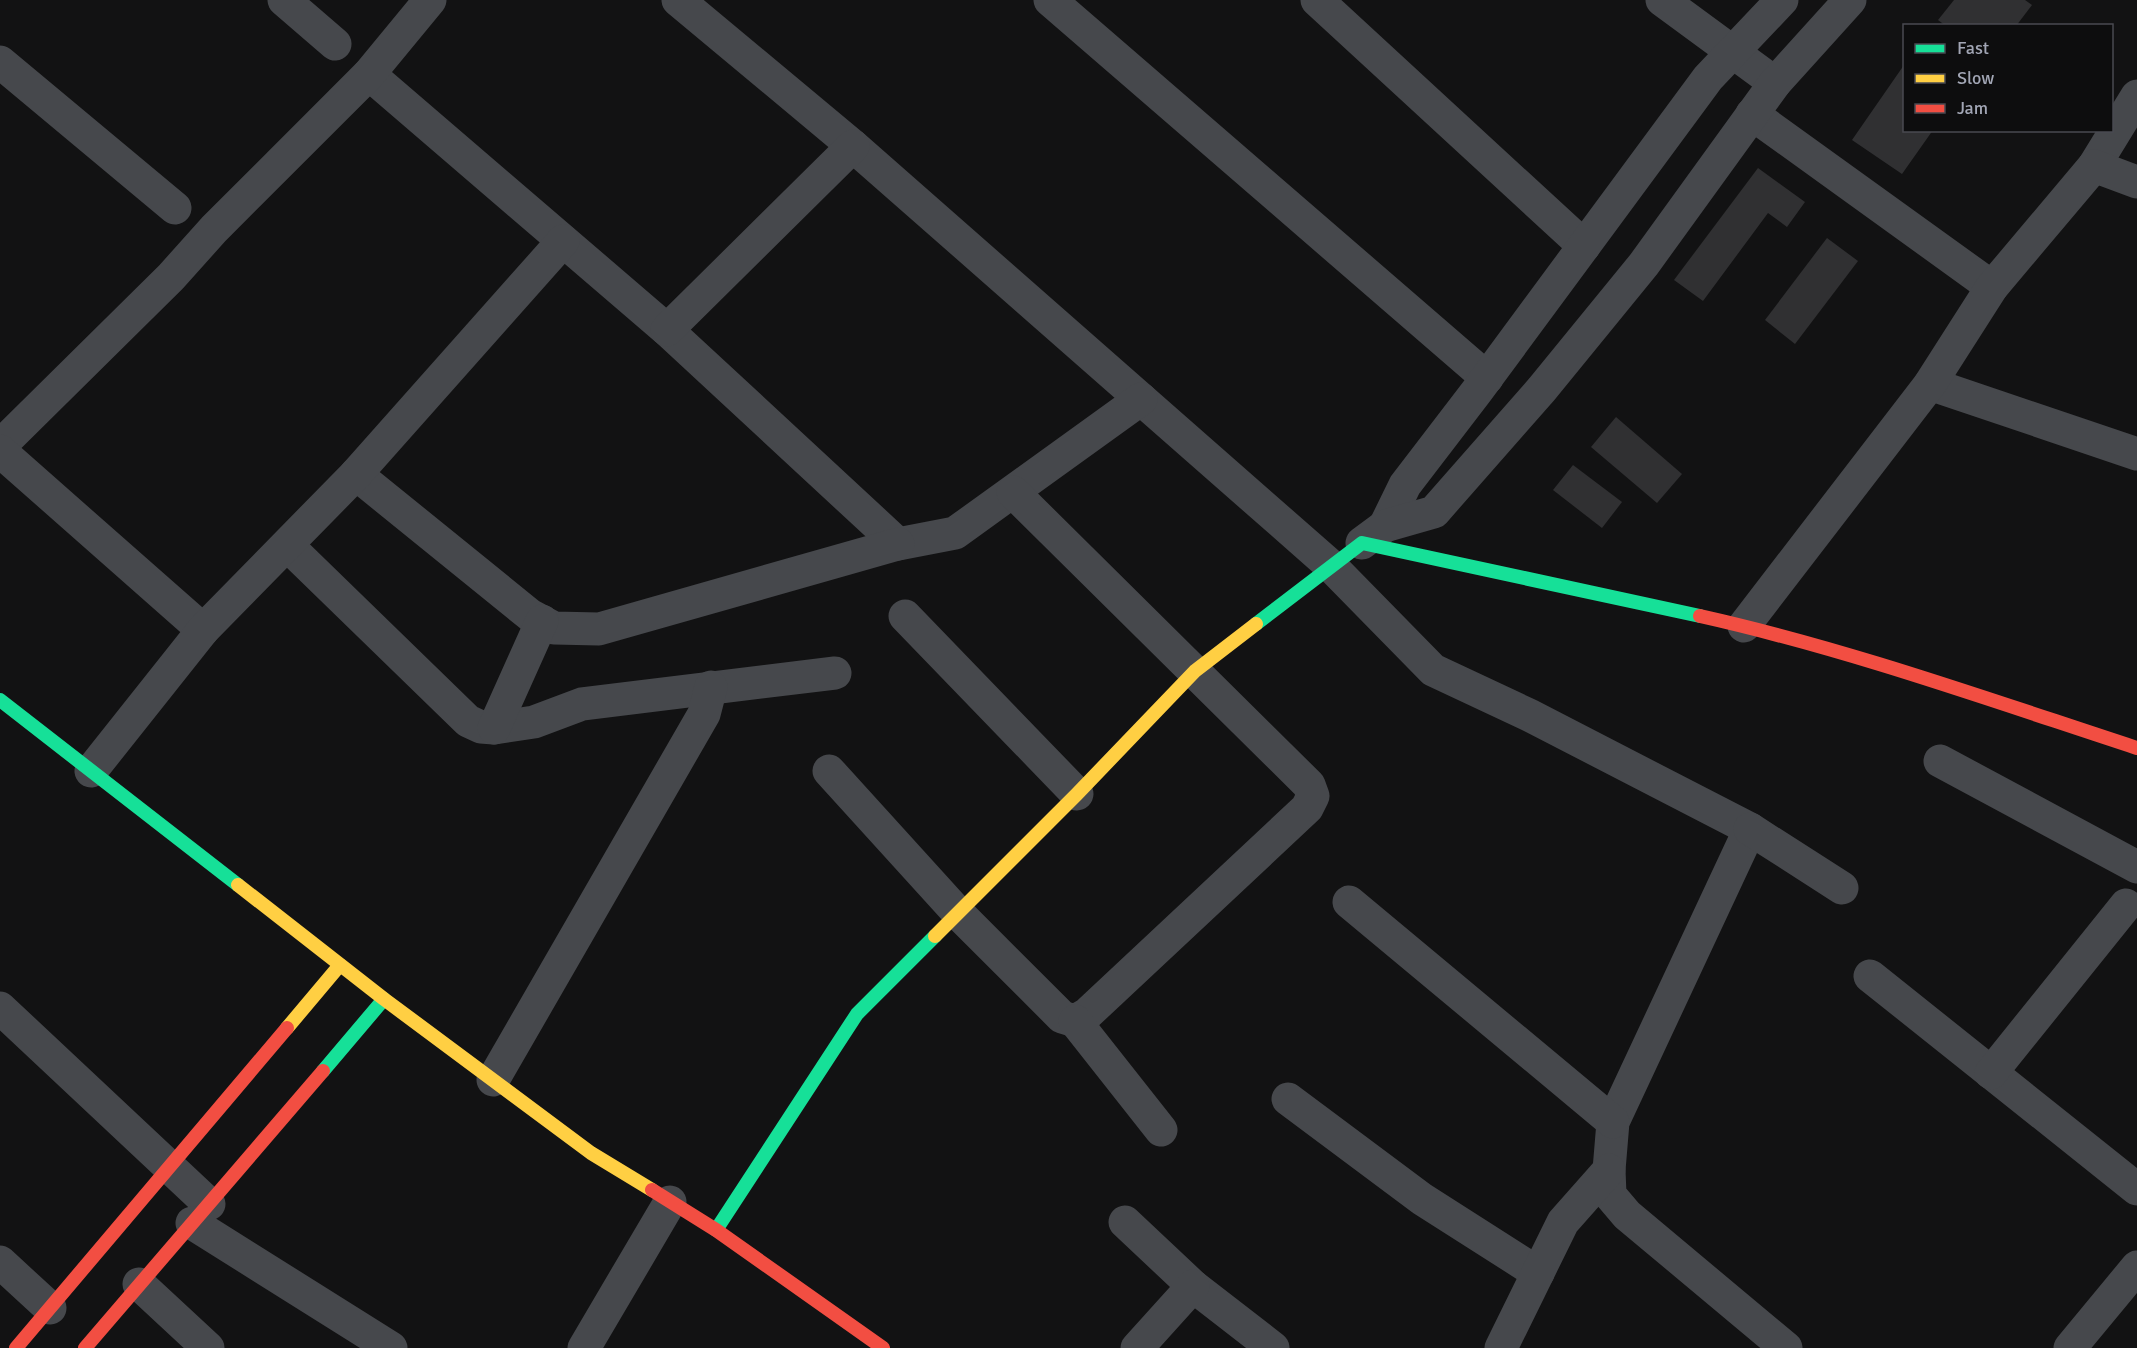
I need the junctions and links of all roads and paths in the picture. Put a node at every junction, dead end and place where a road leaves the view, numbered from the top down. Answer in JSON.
{"nodes":[{"id":1,"x":284,"y":0,"type":"edge"},
{"id":2,"x":430,"y":0,"type":"edge"},
{"id":3,"x":678,"y":0,"type":"edge"},
{"id":4,"x":1050,"y":0,"type":"edge"},
{"id":5,"x":1317,"y":0,"type":"edge"},
{"id":6,"x":1662,"y":0,"type":"edge"},
{"id":7,"x":1782,"y":0,"type":"edge"},
{"id":8,"x":1850,"y":0,"type":"edge"},
{"id":9,"x":335,"y":44,"type":"dead end"},
{"id":10,"x":1732,"y":53,"type":"junction"},
{"id":11,"x":0,"y":62,"type":"edge"},
{"id":12,"x":369,"y":74,"type":"junction"},
{"id":13,"x":1775,"y":83,"type":"junction"},
{"id":14,"x":2137,"y":96,"type":"edge"},
{"id":15,"x":1752,"y":114,"type":"junction"},
{"id":16,"x":852,"y":146,"type":"junction"},
{"id":17,"x":2094,"y":166,"type":"junction"},
{"id":18,"x":2137,"y":182,"type":"edge"},
{"id":19,"x":175,"y":208,"type":"dead end"},
{"id":20,"x":563,"y":241,"type":"junction"},
{"id":21,"x":1584,"y":246,"type":"junction"},
{"id":22,"x":1992,"y":287,"type":"junction"},
{"id":23,"x":667,"y":330,"type":"junction"},
{"id":24,"x":1486,"y":378,"type":"junction"},
{"id":25,"x":1930,"y":384,"type":"junction"},
{"id":26,"x":1142,"y":399,"type":"junction"},
{"id":27,"x":0,"y":446,"type":"edge"},
{"id":28,"x":0,"y":451,"type":"edge"},
{"id":29,"x":2137,"y":454,"type":"edge"},
{"id":30,"x":357,"y":474,"type":"junction"},
{"id":31,"x":1012,"y":492,"type":"junction"},
{"id":32,"x":1373,"y":535,"type":"junction"},
{"id":33,"x":898,"y":544,"type":"junction"},
{"id":34,"x":287,"y":545,"type":"junction"},
{"id":35,"x":1331,"y":566,"type":"junction"},
{"id":36,"x":905,"y":616,"type":"dead end"},
{"id":37,"x":542,"y":621,"type":"junction"},
{"id":38,"x":1744,"y":626,"type":"junction"},
{"id":39,"x":203,"y":630,"type":"junction"},
{"id":40,"x":1195,"y":671,"type":"junction"},
{"id":41,"x":835,"y":673,"type":"dead end"},
{"id":42,"x":711,"y":687,"type":"junction"},
{"id":43,"x":0,"y":700,"type":"edge"},
{"id":44,"x":494,"y":728,"type":"junction"},
{"id":45,"x":2137,"y":748,"type":"edge"},
{"id":46,"x":1940,"y":761,"type":"dead end"},
{"id":47,"x":91,"y":771,"type":"junction"},
{"id":48,"x":829,"y":771,"type":"dead end"},
{"id":49,"x":1077,"y":794,"type":"junction"},
{"id":50,"x":1749,"y":829,"type":"junction"},
{"id":51,"x":2137,"y":867,"type":"edge"},
{"id":52,"x":1842,"y":888,"type":"dead end"},
{"id":53,"x":1349,"y":902,"type":"dead end"},
{"id":54,"x":2126,"y":905,"type":"dead end"},
{"id":55,"x":958,"y":913,"type":"junction"},
{"id":56,"x":340,"y":964,"type":"junction"},
{"id":57,"x":1870,"y":976,"type":"dead end"},
{"id":58,"x":384,"y":999,"type":"junction"},
{"id":59,"x":0,"y":1008,"type":"edge"},
{"id":60,"x":1075,"y":1021,"type":"junction"},
{"id":61,"x":1991,"y":1072,"type":"junction"},
{"id":62,"x":493,"y":1080,"type":"junction"},
{"id":63,"x":1288,"y":1099,"type":"dead end"},
{"id":64,"x":1613,"y":1122,"type":"junction"},
{"id":65,"x":1161,"y":1130,"type":"dead end"},
{"id":66,"x":169,"y":1167,"type":"junction"},
{"id":67,"x":1609,"y":1170,"type":"junction"},
{"id":68,"x":2137,"y":1189,"type":"edge"},
{"id":69,"x":670,"y":1202,"type":"junction"},
{"id":70,"x":201,"y":1214,"type":"junction"},
{"id":71,"x":1125,"y":1222,"type":"dead end"},
{"id":72,"x":716,"y":1230,"type":"junction"},
{"id":73,"x":0,"y":1262,"type":"edge"},
{"id":74,"x":2137,"y":1267,"type":"edge"},
{"id":75,"x":1538,"y":1273,"type":"junction"},
{"id":76,"x":139,"y":1284,"type":"junction"},
{"id":77,"x":1193,"y":1286,"type":"junction"},
{"id":78,"x":50,"y":1308,"type":"junction"},
{"id":79,"x":2075,"y":1346,"type":"edge"},
{"id":80,"x":16,"y":1348,"type":"edge"},
{"id":81,"x":85,"y":1348,"type":"edge"},
{"id":82,"x":208,"y":1348,"type":"edge"},
{"id":83,"x":391,"y":1348,"type":"edge"},
{"id":84,"x":584,"y":1348,"type":"edge"},
{"id":85,"x":883,"y":1348,"type":"edge"},
{"id":86,"x":1137,"y":1348,"type":"edge"},
{"id":87,"x":1273,"y":1348,"type":"edge"},
{"id":88,"x":1501,"y":1348,"type":"edge"},
{"id":89,"x":1786,"y":1348,"type":"edge"}],
"edges":[{"from":1,"to":9,"type":"street"},
{"from":2,"to":12,"type":"street"},
{"from":3,"to":16,"type":"street"},
{"from":4,"to":24,"type":"street"},
{"from":5,"to":21,"type":"street"},
{"from":6,"to":10,"type":"street"},
{"from":7,"to":10,"type":"street"},
{"from":8,"to":13,"type":"street"},
{"from":10,"to":13,"type":"street"},
{"from":10,"to":21,"type":"street"},
{"from":11,"to":19,"type":"street"},
{"from":12,"to":20,"type":"street"},
{"from":12,"to":27,"type":"street"},
{"from":13,"to":15,"type":"street"},
{"from":14,"to":17,"type":"street"},
{"from":15,"to":22,"type":"street"},
{"from":15,"to":32,"type":"street"},
{"from":16,"to":23,"type":"street"},
{"from":16,"to":26,"type":"street"},
{"from":17,"to":18,"type":"street"},
{"from":17,"to":22,"type":"street"},
{"from":20,"to":23,"type":"street"},
{"from":20,"to":30,"type":"street"},
{"from":21,"to":24,"type":"street"},
{"from":22,"to":25,"type":"street"},
{"from":23,"to":33,"type":"street"},
{"from":24,"to":32,"type":"street"},
{"from":25,"to":29,"type":"street"},
{"from":25,"to":38,"type":"street"},
{"from":26,"to":31,"type":"street"},
{"from":26,"to":35,"type":"street"},
{"from":28,"to":39,"type":"street"},
{"from":30,"to":34,"type":"street"},
{"from":30,"to":37,"type":"street"},
{"from":31,"to":33,"type":"street"},
{"from":31,"to":40,"type":"street"},
{"from":32,"to":35,"type":"street"},
{"from":32,"to":38,"type":"street"},
{"from":33,"to":37,"type":"street"},
{"from":34,"to":39,"type":"street"},
{"from":34,"to":44,"type":"street"},
{"from":35,"to":40,"type":"street"},
{"from":35,"to":50,"type":"street"},
{"from":36,"to":49,"type":"street"},
{"from":37,"to":44,"type":"street"},
{"from":38,"to":45,"type":"street"},
{"from":39,"to":47,"type":"street"},
{"from":40,"to":49,"type":"street"},
{"from":40,"to":60,"type":"street"},
{"from":41,"to":42,"type":"street"},
{"from":42,"to":44,"type":"street"},
{"from":42,"to":62,"type":"street"},
{"from":43,"to":47,"type":"street"},
{"from":46,"to":51,"type":"street"},
{"from":47,"to":56,"type":"street"},
{"from":48,"to":55,"type":"street"},
{"from":49,"to":55,"type":"street"},
{"from":50,"to":52,"type":"street"},
{"from":50,"to":64,"type":"street"},
{"from":53,"to":64,"type":"street"},
{"from":54,"to":61,"type":"street"},
{"from":55,"to":60,"type":"street"},
{"from":55,"to":72,"type":"street"},
{"from":56,"to":58,"type":"street"},
{"from":56,"to":66,"type":"street"},
{"from":57,"to":61,"type":"street"},
{"from":58,"to":62,"type":"street"},
{"from":58,"to":70,"type":"street"},
{"from":59,"to":66,"type":"street"},
{"from":60,"to":65,"type":"street"},
{"from":61,"to":68,"type":"street"},
{"from":62,"to":69,"type":"street"},
{"from":63,"to":75,"type":"street"},
{"from":64,"to":67,"type":"street"},
{"from":66,"to":70,"type":"street"},
{"from":66,"to":78,"type":"street"},
{"from":67,"to":75,"type":"street"},
{"from":67,"to":89,"type":"street"},
{"from":69,"to":72,"type":"street"},
{"from":69,"to":84,"type":"street"},
{"from":70,"to":76,"type":"street"},
{"from":70,"to":83,"type":"street"},
{"from":71,"to":77,"type":"street"},
{"from":72,"to":85,"type":"street"},
{"from":73,"to":78,"type":"street"},
{"from":74,"to":79,"type":"street"},
{"from":75,"to":88,"type":"street"},
{"from":76,"to":81,"type":"street"},
{"from":76,"to":82,"type":"street"},
{"from":77,"to":86,"type":"street"},
{"from":77,"to":87,"type":"street"},
{"from":78,"to":80,"type":"street"}]}
